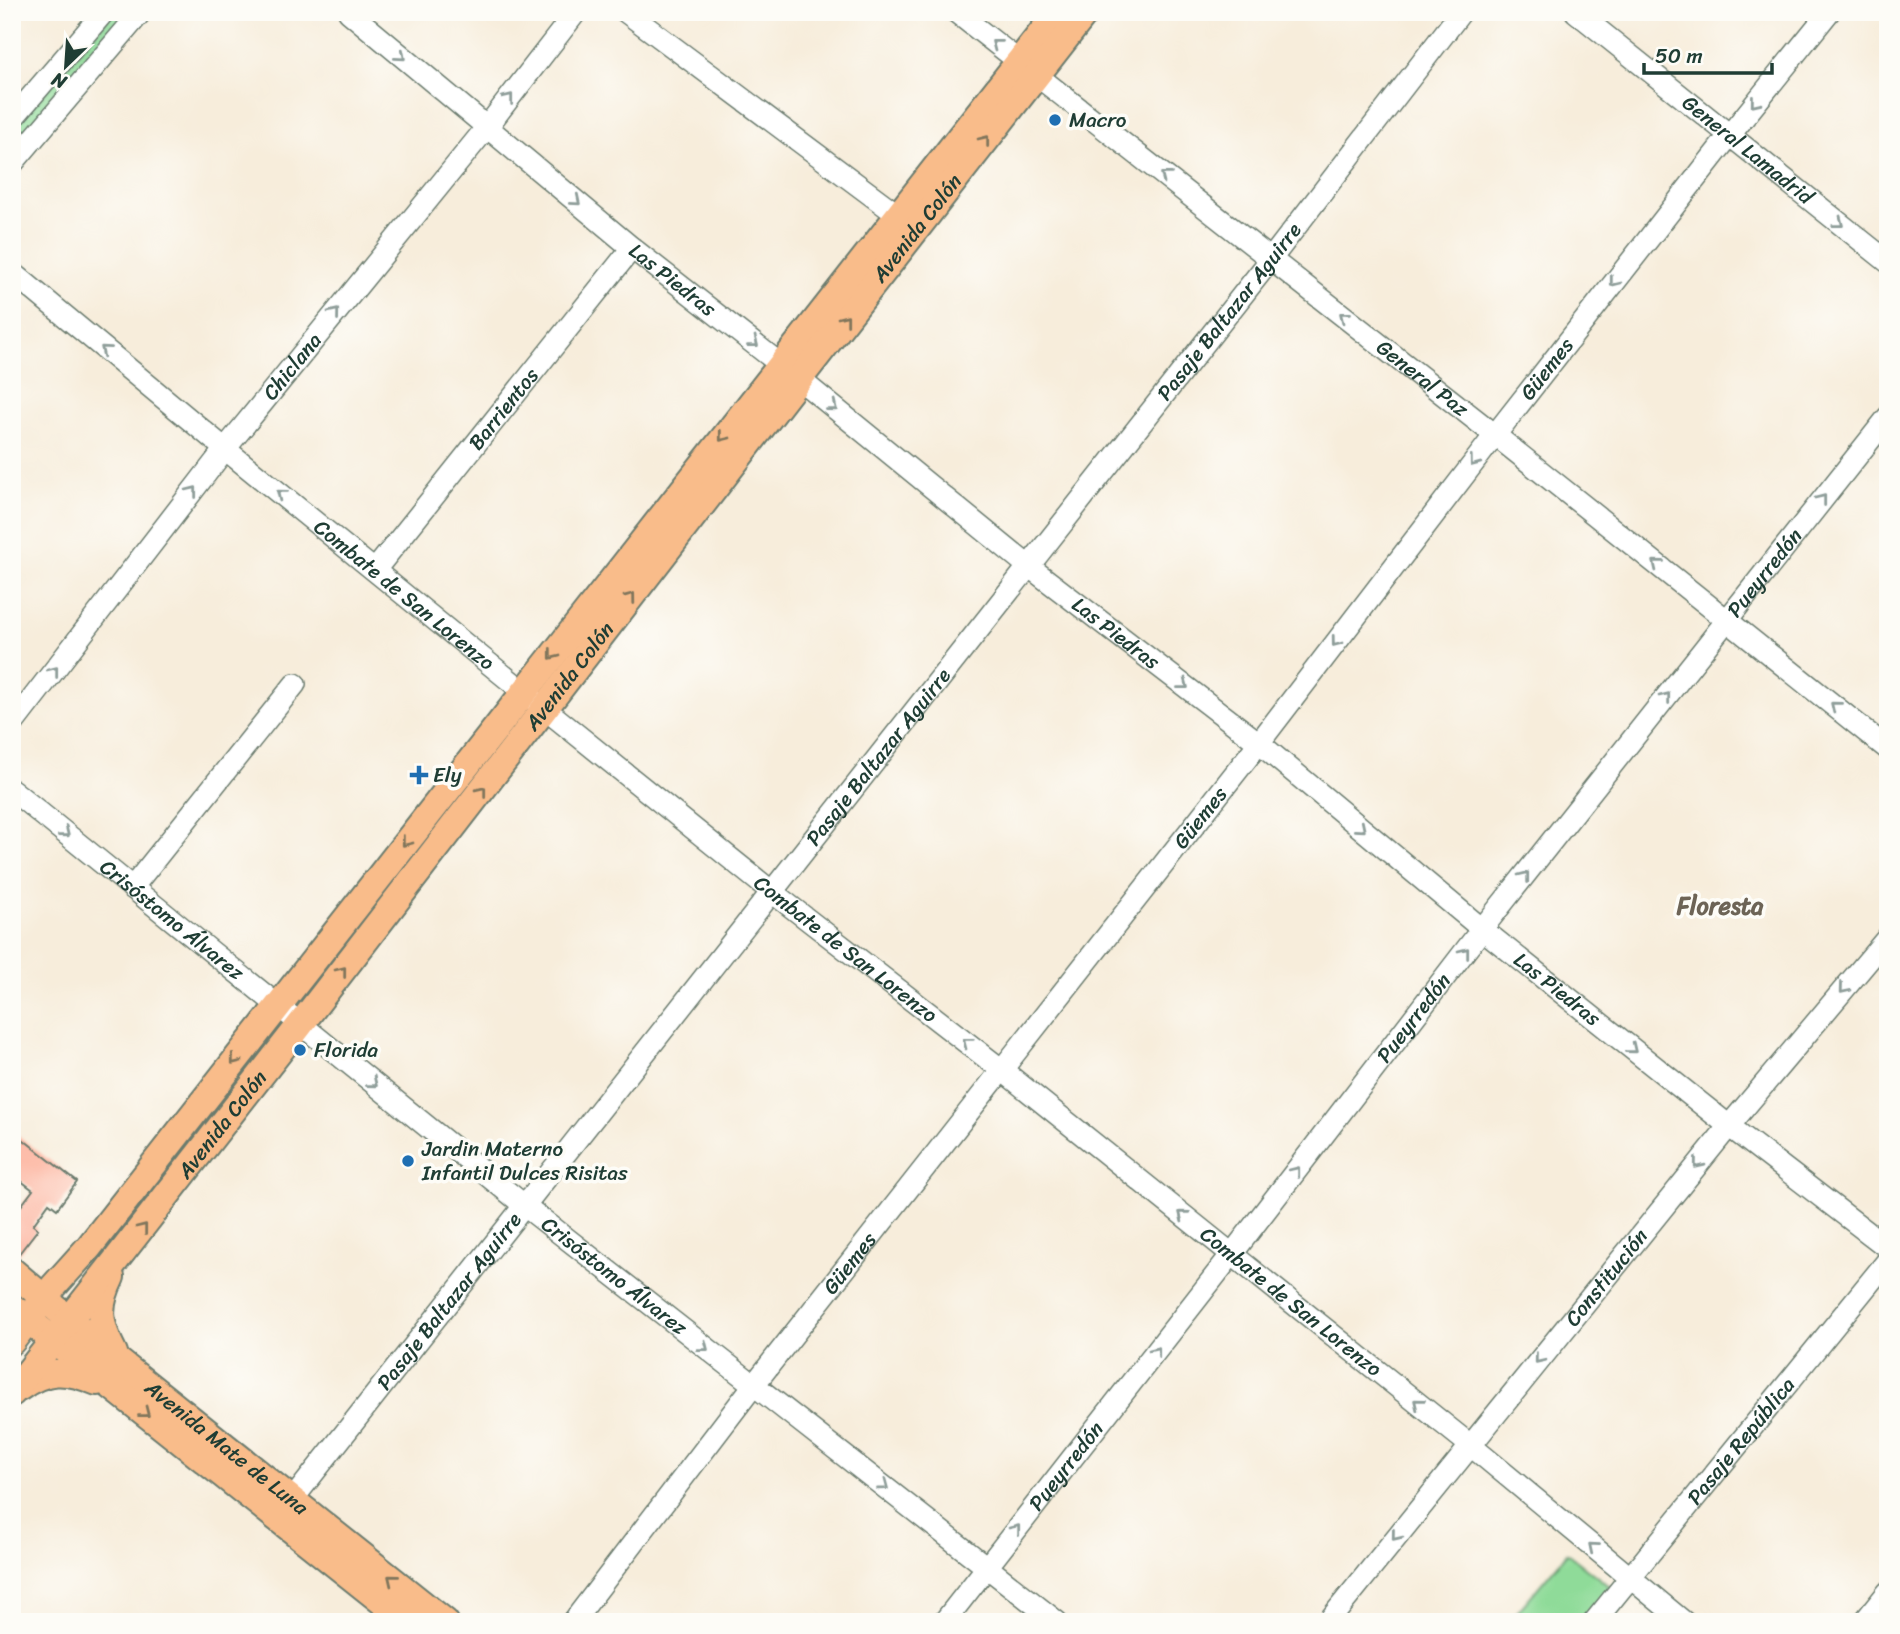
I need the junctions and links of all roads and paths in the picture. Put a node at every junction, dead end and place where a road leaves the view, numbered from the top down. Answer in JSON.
{"nodes":[{"id":1,"x":104,"y":12,"type":"edge"},
{"id":2,"x":141,"y":12,"type":"edge"},
{"id":3,"x":349,"y":12,"type":"edge"},
{"id":4,"x":576,"y":12,"type":"edge"},
{"id":5,"x":626,"y":12,"type":"edge"},
{"id":6,"x":956,"y":12,"type":"edge"},
{"id":7,"x":1058,"y":12,"type":"edge"},
{"id":8,"x":1086,"y":12,"type":"edge"},
{"id":9,"x":1461,"y":12,"type":"edge"},
{"id":10,"x":1576,"y":12,"type":"edge"},
{"id":11,"x":1829,"y":12,"type":"edge"},
{"id":12,"x":1028,"y":69,"type":"junction"},
{"id":13,"x":12,"y":119,"type":"edge"},
{"id":14,"x":487,"y":127,"type":"junction"},
{"id":15,"x":1729,"y":136,"type":"junction"},
{"id":16,"x":12,"y":164,"type":"edge"},
{"id":17,"x":898,"y":215,"type":"junction"},
{"id":18,"x":632,"y":248,"type":"junction"},
{"id":19,"x":1270,"y":259,"type":"junction"},
{"id":20,"x":1888,"y":262,"type":"edge"},
{"id":21,"x":12,"y":272,"type":"edge"},
{"id":22,"x":789,"y":371,"type":"junction"},
{"id":23,"x":1888,"y":417,"type":"edge"},
{"id":24,"x":1495,"y":435,"type":"junction"},
{"id":25,"x":225,"y":449,"type":"junction"},
{"id":26,"x":1027,"y":565,"type":"junction"},
{"id":27,"x":375,"y":570,"type":"junction"},
{"id":28,"x":1727,"y":620,"type":"junction"},
{"id":29,"x":295,"y":684,"type":"dead end"},
{"id":30,"x":524,"y":692,"type":"junction"},
{"id":31,"x":545,"y":709,"type":"junction"},
{"id":32,"x":12,"y":725,"type":"edge"},
{"id":33,"x":1259,"y":743,"type":"junction"},
{"id":34,"x":1888,"y":749,"type":"edge"},
{"id":35,"x":12,"y":790,"type":"edge"},
{"id":36,"x":132,"y":888,"type":"junction"},
{"id":37,"x":772,"y":892,"type":"junction"},
{"id":38,"x":1482,"y":929,"type":"junction"},
{"id":39,"x":1888,"y":937,"type":"edge"},
{"id":40,"x":276,"y":1006,"type":"junction"},
{"id":41,"x":300,"y":1025,"type":"junction"},
{"id":42,"x":1002,"y":1070,"type":"junction"},
{"id":43,"x":1728,"y":1126,"type":"junction"},
{"id":44,"x":525,"y":1206,"type":"junction"},
{"id":45,"x":89,"y":1247,"type":"junction"},
{"id":46,"x":1888,"y":1248,"type":"edge"},
{"id":47,"x":124,"y":1252,"type":"junction"},
{"id":48,"x":1232,"y":1254,"type":"junction"},
{"id":49,"x":1888,"y":1260,"type":"edge"},
{"id":50,"x":12,"y":1264,"type":"edge"},
{"id":51,"x":12,"y":1271,"type":"edge"},
{"id":52,"x":45,"y":1298,"type":"junction"},
{"id":53,"x":70,"y":1319,"type":"junction"},
{"id":54,"x":18,"y":1323,"type":"edge"},
{"id":55,"x":52,"y":1340,"type":"junction"},
{"id":56,"x":118,"y":1361,"type":"junction"},
{"id":57,"x":753,"y":1386,"type":"junction"},
{"id":58,"x":112,"y":1387,"type":"junction"},
{"id":59,"x":12,"y":1393,"type":"edge"},
{"id":60,"x":1470,"y":1445,"type":"junction"},
{"id":61,"x":293,"y":1499,"type":"junction"},
{"id":62,"x":988,"y":1566,"type":"junction"},
{"id":63,"x":1630,"y":1577,"type":"junction"},
{"id":64,"x":1888,"y":1592,"type":"edge"},
{"id":65,"x":408,"y":1622,"type":"edge"},
{"id":66,"x":445,"y":1622,"type":"edge"},
{"id":67,"x":573,"y":1622,"type":"edge"},
{"id":68,"x":944,"y":1622,"type":"edge"},
{"id":69,"x":1057,"y":1622,"type":"edge"},
{"id":70,"x":1328,"y":1622,"type":"edge"},
{"id":71,"x":1594,"y":1622,"type":"edge"},
{"id":72,"x":1684,"y":1622,"type":"edge"},
{"id":73,"x":1864,"y":1622,"type":"edge"}],
"edges":[{"from":1,"to":13,"type":"street"},
{"from":2,"to":16,"type":"street"},
{"from":3,"to":14,"type":"street","name":"Las Piedras","one_way":true},
{"from":14,"to":4,"type":"street","name":"Chiclana","one_way":true},
{"from":5,"to":17,"type":"street"},
{"from":12,"to":6,"type":"street","name":"General Paz","one_way":true},
{"from":7,"to":12,"type":"main road","name":"Avenida Colón"},
{"from":8,"to":12,"type":"main road","name":"Avenida Colón"},
{"from":9,"to":19,"type":"street","name":"Pasaje Baltazar Aguirre"},
{"from":10,"to":15,"type":"street","name":"General Lamadrid"},
{"from":11,"to":15,"type":"street","name":"Güemes","one_way":true},
{"from":12,"to":17,"type":"main road","name":"Avenida Colón"},
{"from":19,"to":12,"type":"street","name":"General Paz","one_way":true},
{"from":22,"to":12,"type":"main road","name":"Avenida Colón","one_way":true},
{"from":14,"to":18,"type":"street","name":"Las Piedras","one_way":true},
{"from":25,"to":14,"type":"street","name":"Chiclana","one_way":true},
{"from":15,"to":20,"type":"street","name":"General Lamadrid","one_way":true},
{"from":15,"to":24,"type":"street","name":"Güemes","one_way":true},
{"from":17,"to":22,"type":"main road","name":"Avenida Colón"},
{"from":18,"to":22,"type":"street","name":"Las Piedras","one_way":true},
{"from":18,"to":27,"type":"street","name":"Barrientos"},
{"from":24,"to":19,"type":"street","name":"General Paz","one_way":true},
{"from":19,"to":26,"type":"street","name":"Pasaje Baltazar Aguirre"},
{"from":25,"to":21,"type":"street","name":"Combate de San Lorenzo","one_way":true},
{"from":22,"to":26,"type":"street","name":"Las Piedras","one_way":true},
{"from":22,"to":30,"type":"main road","name":"Avenida Colón","one_way":true},
{"from":31,"to":22,"type":"main road","name":"Avenida Colón","one_way":true},
{"from":28,"to":23,"type":"street","name":"Pueyrredón","one_way":true},
{"from":28,"to":24,"type":"street","name":"General Paz","one_way":true},
{"from":24,"to":33,"type":"street","name":"Güemes","one_way":true},
{"from":27,"to":25,"type":"street","name":"Combate de San Lorenzo","one_way":true},
{"from":32,"to":25,"type":"street","name":"Chiclana","one_way":true},
{"from":26,"to":33,"type":"street","name":"Las Piedras","one_way":true},
{"from":26,"to":37,"type":"street","name":"Pasaje Baltazar Aguirre"},
{"from":27,"to":30,"type":"street","name":"Combate de San Lorenzo"},
{"from":34,"to":28,"type":"street","name":"General Paz","one_way":true},
{"from":38,"to":28,"type":"street","name":"Pueyrredón","one_way":true},
{"from":29,"to":36,"type":"street"},
{"from":30,"to":31,"type":"street","name":"Combate de San Lorenzo"},
{"from":30,"to":40,"type":"main road","name":"Avenida Colón","one_way":true},
{"from":31,"to":37,"type":"street","name":"Combate de San Lorenzo"},
{"from":41,"to":31,"type":"main road","name":"Avenida Colón","one_way":true},
{"from":33,"to":38,"type":"street","name":"Las Piedras","one_way":true},
{"from":33,"to":42,"type":"street","name":"Güemes"},
{"from":35,"to":36,"type":"street","name":"Crisóstomo Álvarez","one_way":true},
{"from":36,"to":40,"type":"street","name":"Crisóstomo Álvarez"},
{"from":42,"to":37,"type":"street","name":"Combate de San Lorenzo","one_way":true},
{"from":37,"to":44,"type":"street","name":"Pasaje Baltazar Aguirre"},
{"from":38,"to":43,"type":"street","name":"Las Piedras","one_way":true},
{"from":48,"to":38,"type":"street","name":"Pueyrredón","one_way":true},
{"from":39,"to":43,"type":"street","name":"Constitución","one_way":true},
{"from":40,"to":41,"type":"street","name":"Crisóstomo Álvarez"},
{"from":40,"to":45,"type":"main road","name":"Avenida Colón","one_way":true},
{"from":41,"to":44,"type":"street","name":"Crisóstomo Álvarez","one_way":true},
{"from":47,"to":41,"type":"main road","name":"Avenida Colón","one_way":true},
{"from":48,"to":42,"type":"street","name":"Combate de San Lorenzo","one_way":true},
{"from":42,"to":57,"type":"street","name":"Güemes"},
{"from":43,"to":46,"type":"street","name":"Las Piedras"},
{"from":43,"to":60,"type":"street","name":"Constitución","one_way":true},
{"from":44,"to":57,"type":"street","name":"Crisóstomo Álvarez","one_way":true},
{"from":44,"to":61,"type":"street","name":"Pasaje Baltazar Aguirre"},
{"from":45,"to":50,"type":"main road"},
{"from":45,"to":52,"type":"main road","name":"Avenida Colón"},
{"from":47,"to":53,"type":"main road","name":"Avenida Colón"},
{"from":47,"to":56,"type":"main road"},
{"from":60,"to":48,"type":"street","name":"Combate de San Lorenzo","one_way":true},
{"from":62,"to":48,"type":"street","name":"Pueyrredón","one_way":true},
{"from":49,"to":63,"type":"street","name":"Pasaje República"},
{"from":51,"to":52,"type":"main road","name":"Avenida Mate de Luna"},
{"from":52,"to":53,"type":"main road","name":"Avenida Mate de Luna"},
{"from":52,"to":54,"type":"main road","name":"Avenida Colón"},
{"from":53,"to":55,"type":"main road","name":"Avenida Colón"},
{"from":53,"to":56,"type":"main road","name":"Avenida Mate de Luna"},
{"from":54,"to":55,"type":"main road","name":"Avenida Mate de Luna"},
{"from":55,"to":58,"type":"main road","name":"Avenida Mate de Luna"},
{"from":55,"to":59,"type":"main road","name":"Avenida Colón"},
{"from":56,"to":61,"type":"main road","name":"Avenida Mate de Luna"},
{"from":57,"to":62,"type":"street","name":"Crisóstomo Álvarez","one_way":true},
{"from":57,"to":67,"type":"street","name":"Güemes"},
{"from":58,"to":59,"type":"main road"},
{"from":58,"to":65,"type":"main road","name":"Avenida Mate de Luna","one_way":true},
{"from":63,"to":60,"type":"street","name":"Combate de San Lorenzo","one_way":true},
{"from":60,"to":70,"type":"street","name":"Constitución","one_way":true},
{"from":66,"to":61,"type":"main road","name":"Avenida Mate de Luna","one_way":true},
{"from":62,"to":68,"type":"street","name":"Pueyrredón"},
{"from":62,"to":69,"type":"street","name":"Crisóstomo Álvarez"},
{"from":63,"to":71,"type":"street","name":"Pasaje República"},
{"from":63,"to":72,"type":"street","name":"Combate de San Lorenzo"},
{"from":64,"to":73,"type":"street"}]}
